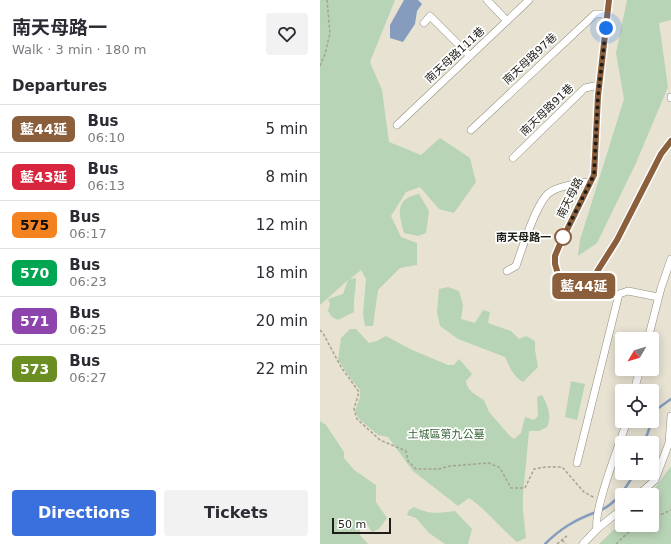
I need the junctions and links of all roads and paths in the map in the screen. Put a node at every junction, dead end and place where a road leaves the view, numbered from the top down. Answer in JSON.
{"nodes":[{"id":1,"x":327,"y":0,"type":"edge"},
{"id":2,"x":487,"y":0,"type":"edge"},
{"id":3,"x":529,"y":0,"type":"edge"},
{"id":4,"x":609,"y":0,"type":"edge"},
{"id":5,"x":608,"y":14,"type":"junction"},
{"id":6,"x":507,"y":21,"type":"junction"},
{"id":7,"x":424,"y":24,"type":"dead end"},
{"id":8,"x":470,"y":56,"type":"junction"},
{"id":9,"x":320,"y":66,"type":"edge"},
{"id":10,"x":599,"y":85,"type":"junction"},
{"id":11,"x":397,"y":125,"type":"dead end"},
{"id":12,"x":471,"y":130,"type":"dead end"},
{"id":13,"x":671,"y":141,"type":"edge"},
{"id":14,"x":513,"y":158,"type":"dead end"},
{"id":15,"x":591,"y":182,"type":"junction"},
{"id":16,"x":671,"y":259,"type":"edge"},
{"id":17,"x":508,"y":271,"type":"dead end"},
{"id":18,"x":658,"y":297,"type":"junction"},
{"id":19,"x":320,"y":330,"type":"edge"},
{"id":20,"x":650,"y":332,"type":"edge"},
{"id":21,"x":671,"y":416,"type":"edge"},
{"id":22,"x":625,"y":428,"type":"edge"},
{"id":23,"x":670,"y":430,"type":"edge"},
{"id":24,"x":577,"y":463,"type":"dead end"},
{"id":25,"x":646,"y":488,"type":"edge"},
{"id":26,"x":600,"y":501,"type":"junction"},
{"id":27,"x":671,"y":510,"type":"edge"},
{"id":28,"x":615,"y":514,"type":"edge"},
{"id":29,"x":659,"y":516,"type":"edge"},
{"id":30,"x":596,"y":526,"type":"junction"},
{"id":31,"x":629,"y":532,"type":"edge"},
{"id":32,"x":568,"y":535,"type":"dead end"},
{"id":33,"x":562,"y":540,"type":"junction"},
{"id":34,"x":557,"y":544,"type":"edge"},
{"id":35,"x":566,"y":544,"type":"edge"},
{"id":36,"x":583,"y":544,"type":"edge"},
{"id":37,"x":616,"y":544,"type":"edge"}],
"edges":[{"from":1,"to":9,"type":"path"},
{"from":2,"to":6,"type":"street"},
{"from":3,"to":6,"type":"street","name":"南天母路111巷"},
{"from":4,"to":5,"type":"street","name":"南天母路"},
{"from":5,"to":10,"type":"street","name":"南天母路"},
{"from":5,"to":12,"type":"street","name":"南天母路97巷"},
{"from":6,"to":8,"type":"street","name":"南天母路111巷"},
{"from":7,"to":8,"type":"street"},
{"from":8,"to":11,"type":"street","name":"南天母路111巷"},
{"from":10,"to":14,"type":"street","name":"南天母路91巷"},
{"from":10,"to":15,"type":"street","name":"南天母路"},
{"from":13,"to":15,"type":"street","name":"南天母路"},
{"from":15,"to":17,"type":"street"},
{"from":16,"to":18,"type":"street"},
{"from":18,"to":20,"type":"street"},
{"from":18,"to":24,"type":"street"},
{"from":19,"to":26,"type":"path"},
{"from":21,"to":23,"type":"street"},
{"from":22,"to":26,"type":"street"},
{"from":23,"to":25,"type":"street"},
{"from":26,"to":30,"type":"street"},
{"from":27,"to":29,"type":"path"},
{"from":28,"to":30,"type":"street"},
{"from":30,"to":36,"type":"street"},
{"from":31,"to":37,"type":"path"},
{"from":32,"to":33,"type":"path"},
{"from":33,"to":34,"type":"path"},
{"from":33,"to":35,"type":"path"}]}
